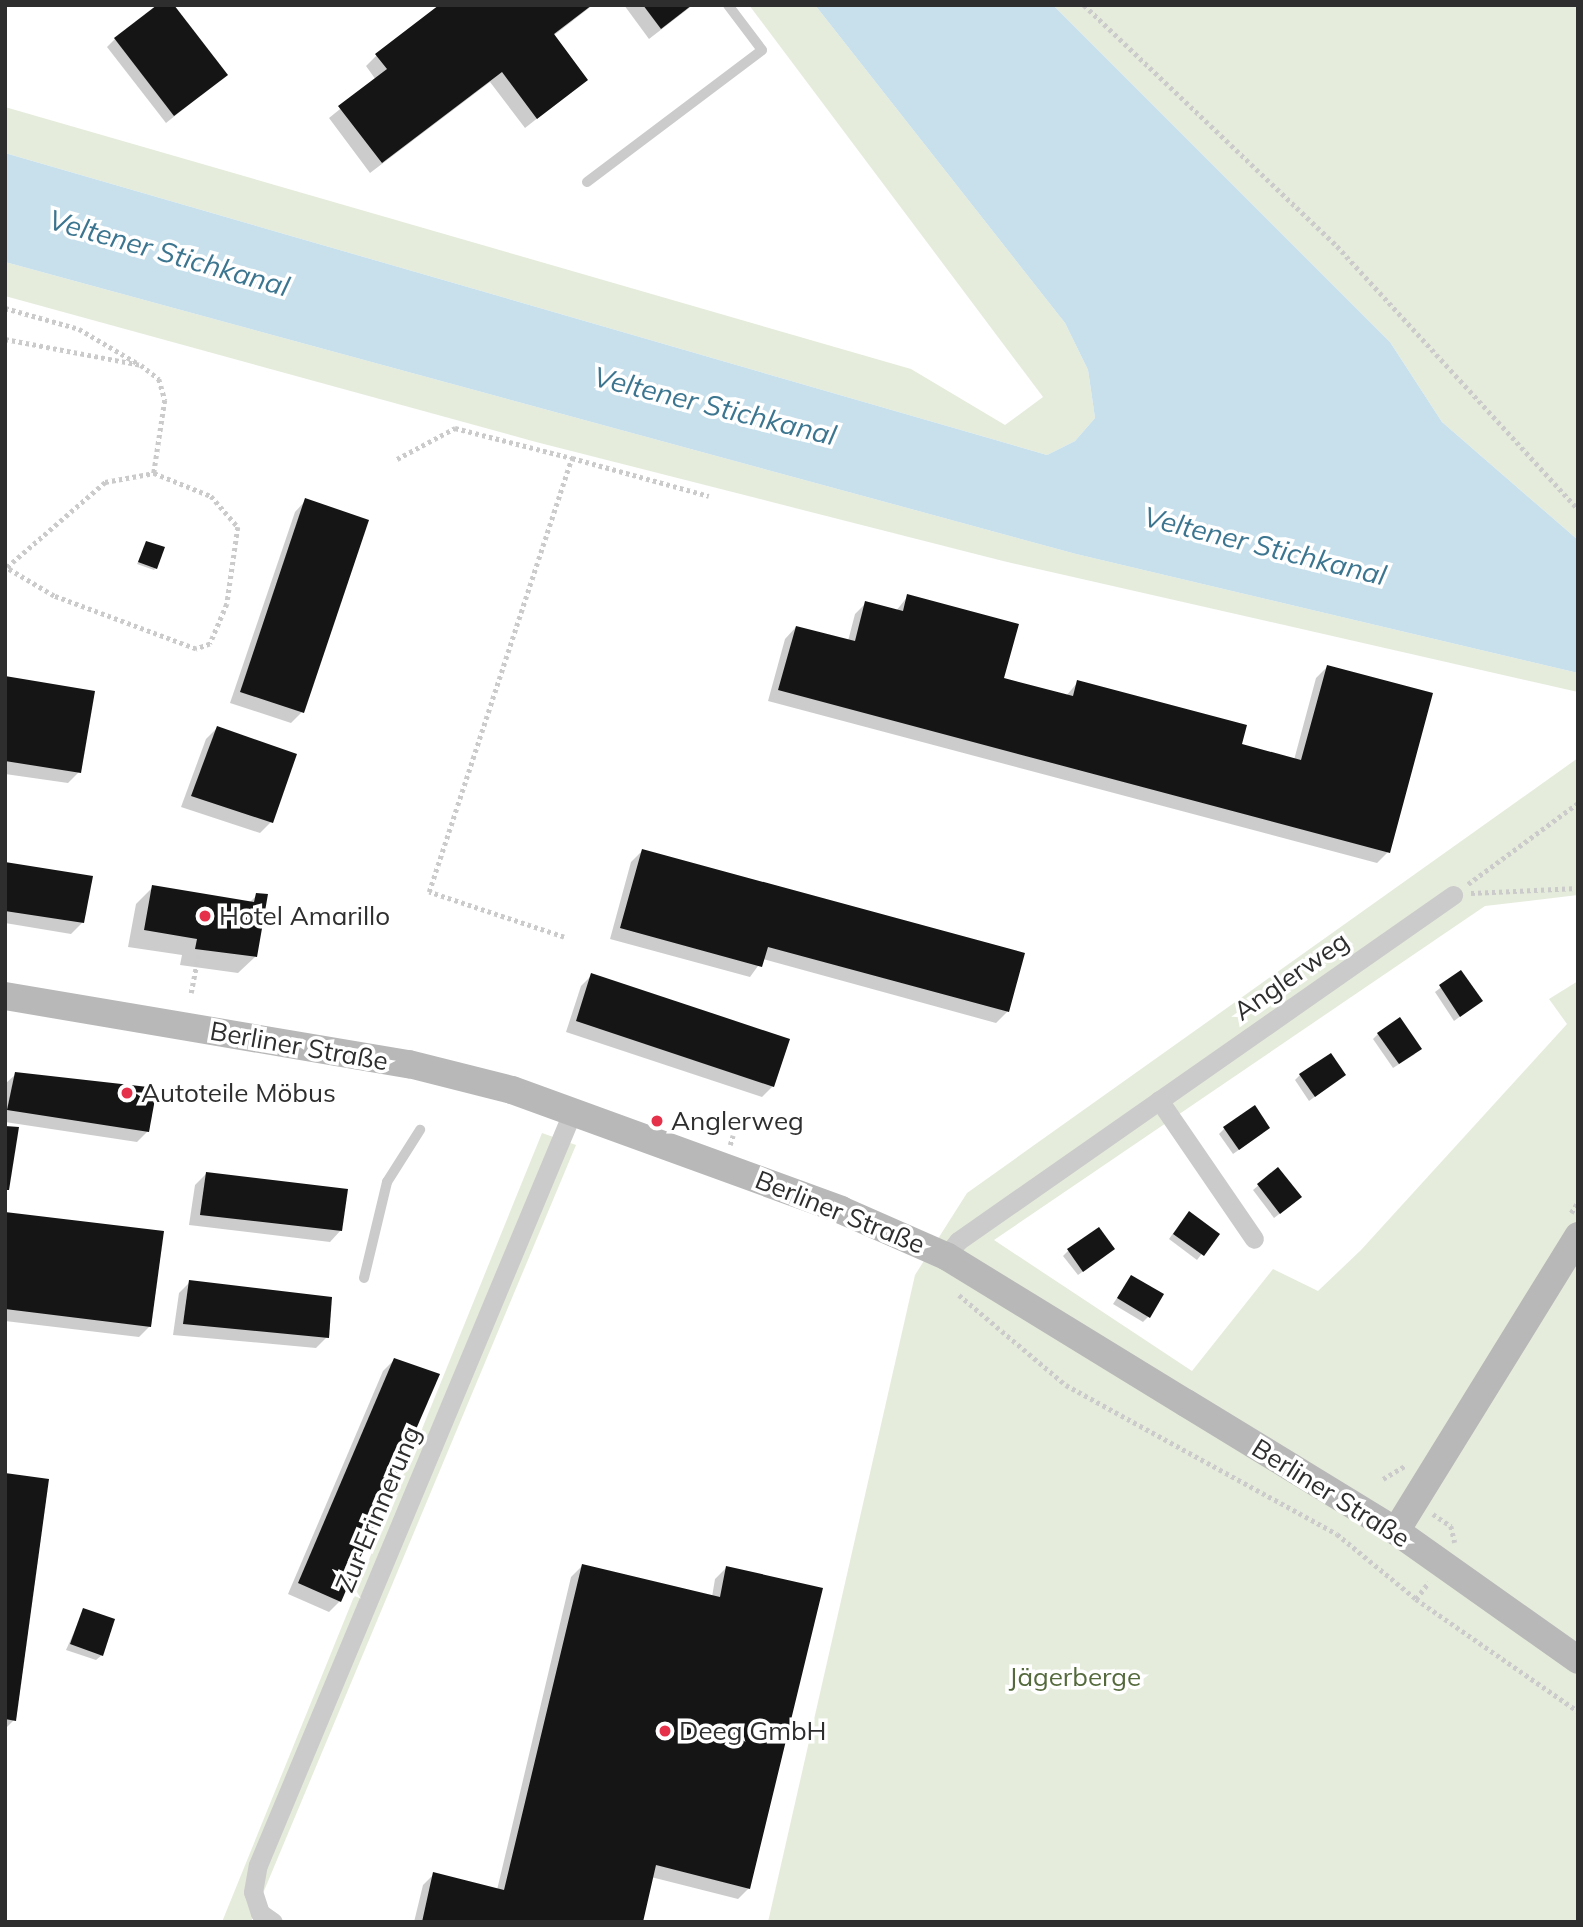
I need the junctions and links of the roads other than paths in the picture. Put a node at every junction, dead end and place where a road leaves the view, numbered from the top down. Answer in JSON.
{"nodes":[{"id":1,"x":728,"y":5,"type":"edge"},
{"id":2,"x":587,"y":182,"type":"dead end"},
{"id":3,"x":1453,"y":895,"type":"road end"},
{"id":4,"x":5,"y":996,"type":"edge"},
{"id":5,"x":1159,"y":1100,"type":"junction"},
{"id":6,"x":572,"y":1114,"type":"junction"},
{"id":7,"x":420,"y":1130,"type":"dead end"},
{"id":8,"x":1578,"y":1236,"type":"edge"},
{"id":9,"x":1254,"y":1239,"type":"dead end"},
{"id":10,"x":946,"y":1256,"type":"junction"},
{"id":11,"x":364,"y":1278,"type":"dead end"},
{"id":12,"x":1396,"y":1531,"type":"junction"},
{"id":13,"x":1578,"y":1660,"type":"edge"},
{"id":14,"x":273,"y":1922,"type":"edge"}],
"edges":[{"from":1,"to":2,"type":"lane"},
{"from":3,"to":5,"type":"street","name":"Anglerweg"},
{"from":4,"to":6,"type":"main road","name":"Berliner Straße"},
{"from":5,"to":9,"type":"street"},
{"from":5,"to":10,"type":"street","name":"Anglerweg"},
{"from":6,"to":10,"type":"main road","name":"Berliner Straße"},
{"from":6,"to":14,"type":"street","name":"Zur Erinnerung"},
{"from":7,"to":11,"type":"lane"},
{"from":8,"to":12,"type":"main road"},
{"from":10,"to":12,"type":"main road","name":"Berliner Straße"},
{"from":12,"to":13,"type":"main road","name":"Berliner Straße"}]}
